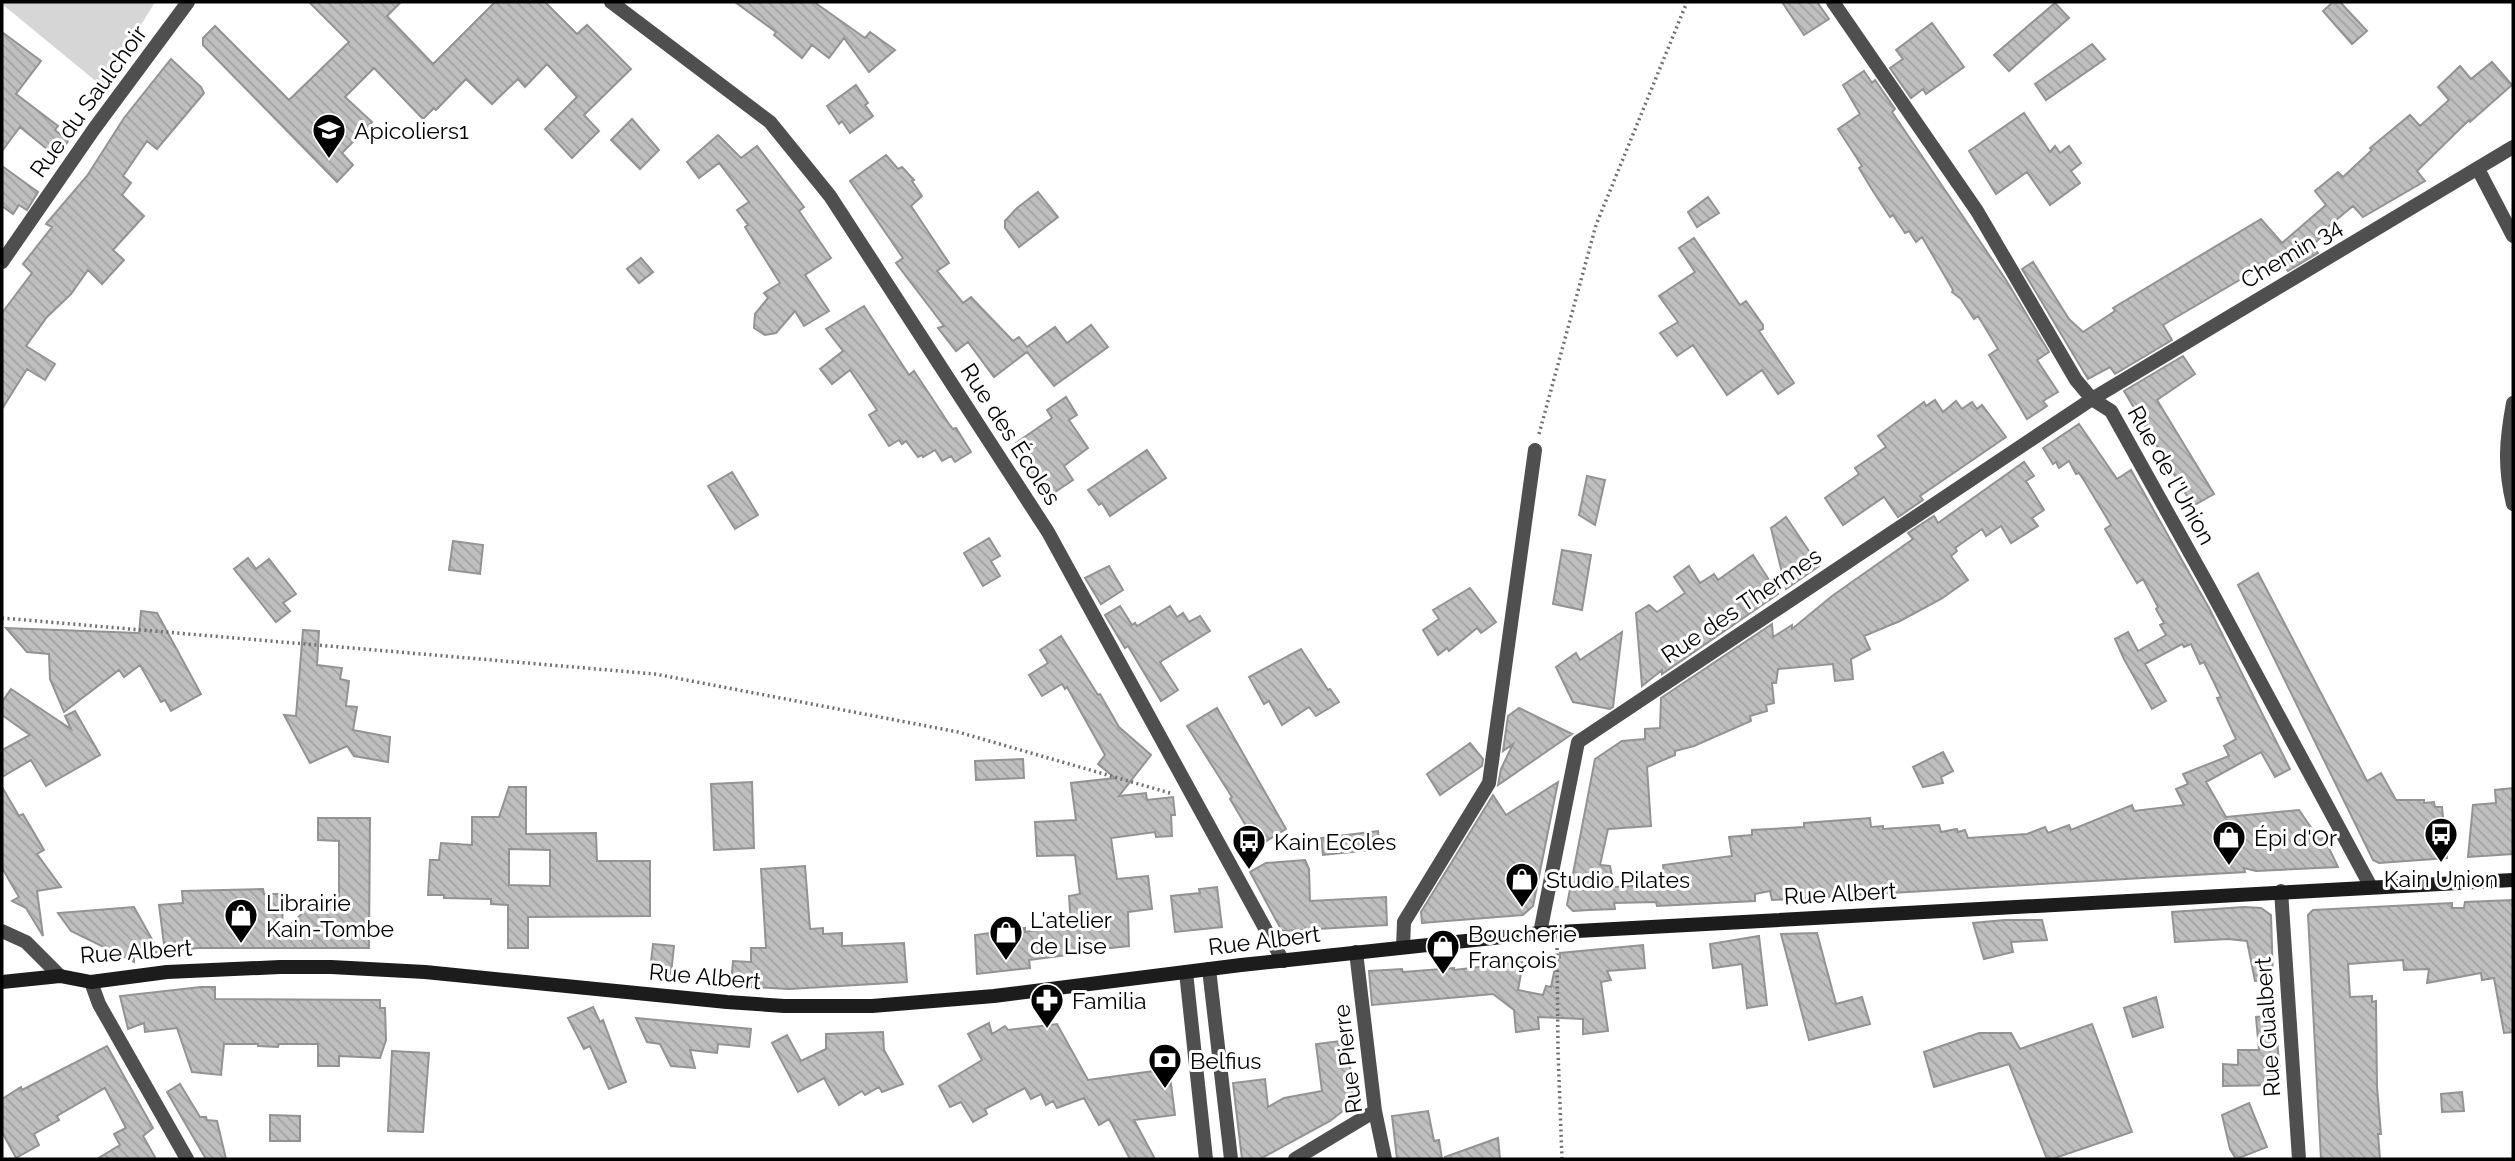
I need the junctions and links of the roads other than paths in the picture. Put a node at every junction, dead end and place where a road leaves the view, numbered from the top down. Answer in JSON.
{"nodes":[{"id":1,"x":188,"y":2,"type":"edge"},
{"id":2,"x":611,"y":2,"type":"edge"},
{"id":3,"x":1833,"y":2,"type":"edge"},
{"id":4,"x":2513,"y":147,"type":"edge"},
{"id":5,"x":2478,"y":169,"type":"junction"},
{"id":6,"x":2513,"y":236,"type":"edge"},
{"id":7,"x":2,"y":262,"type":"edge"},
{"id":8,"x":2092,"y":399,"type":"junction"},
{"id":9,"x":2513,"y":403,"type":"edge"},
{"id":10,"x":1535,"y":450,"type":"road end"},
{"id":11,"x":2513,"y":505,"type":"edge"},
{"id":12,"x":2513,"y":880,"type":"edge"},
{"id":13,"x":2371,"y":887,"type":"junction"},
{"id":14,"x":2281,"y":891,"type":"junction"},
{"id":15,"x":2,"y":931,"type":"edge"},
{"id":16,"x":1540,"y":933,"type":"junction"},
{"id":17,"x":1403,"y":947,"type":"junction"},
{"id":18,"x":1356,"y":952,"type":"junction"},
{"id":19,"x":1283,"y":961,"type":"junction"},
{"id":20,"x":1209,"y":969,"type":"junction"},
{"id":21,"x":1186,"y":972,"type":"junction"},
{"id":22,"x":60,"y":976,"type":"junction"},
{"id":23,"x":2,"y":982,"type":"edge"},
{"id":24,"x":91,"y":982,"type":"junction"},
{"id":25,"x":1217,"y":1037,"type":"junction"},
{"id":26,"x":1194,"y":1040,"type":"junction"},
{"id":27,"x":1225,"y":1106,"type":"junction"},
{"id":28,"x":1201,"y":1109,"type":"junction"},
{"id":29,"x":1375,"y":1111,"type":"junction"},
{"id":30,"x":187,"y":1159,"type":"edge"},
{"id":31,"x":1206,"y":1159,"type":"edge"},
{"id":32,"x":1231,"y":1159,"type":"edge"},
{"id":33,"x":1295,"y":1159,"type":"edge"},
{"id":34,"x":1385,"y":1159,"type":"edge"},
{"id":35,"x":2299,"y":1159,"type":"edge"}],
"edges":[{"from":1,"to":7,"type":"street","name":"Rue du Saulchoir"},
{"from":2,"to":19,"type":"street","name":"Rue des Écoles"},
{"from":3,"to":8,"type":"street","name":"Rue de l'Union"},
{"from":4,"to":5,"type":"street","name":"Chemin 34"},
{"from":5,"to":6,"type":"street"},
{"from":5,"to":8,"type":"street","name":"Chemin 34"},
{"from":8,"to":13,"type":"street","name":"Rue de l'Union"},
{"from":8,"to":16,"type":"street","name":"Rue des Thermes"},
{"from":9,"to":11,"type":"street"},
{"from":10,"to":17,"type":"street"},
{"from":12,"to":13,"type":"street","name":"Rue Albert"},
{"from":13,"to":14,"type":"street","name":"Rue Albert"},
{"from":14,"to":16,"type":"street","name":"Rue Albert"},
{"from":14,"to":35,"type":"street","name":"Rue Gualbert"},
{"from":15,"to":22,"type":"street"},
{"from":16,"to":17,"type":"street","name":"Rue Albert"},
{"from":17,"to":18,"type":"street","name":"Rue Albert"},
{"from":18,"to":19,"type":"street","name":"Rue Albert"},
{"from":18,"to":29,"type":"street","name":"Rue Pierre"},
{"from":19,"to":20,"type":"street","name":"Rue Albert"},
{"from":20,"to":21,"type":"street","name":"Rue Albert"},
{"from":20,"to":25,"type":"street"},
{"from":21,"to":24,"type":"street","name":"Rue Albert"},
{"from":21,"to":26,"type":"street"},
{"from":22,"to":23,"type":"street","name":"Rue Albert"},
{"from":22,"to":24,"type":"street","name":"Rue Albert"},
{"from":24,"to":30,"type":"street"},
{"from":25,"to":26,"type":"street"},
{"from":25,"to":27,"type":"street"},
{"from":26,"to":28,"type":"street"},
{"from":27,"to":28,"type":"street"},
{"from":27,"to":32,"type":"street"},
{"from":28,"to":31,"type":"street"},
{"from":29,"to":33,"type":"street"},
{"from":29,"to":34,"type":"street","name":"Rue Pierre"}]}
